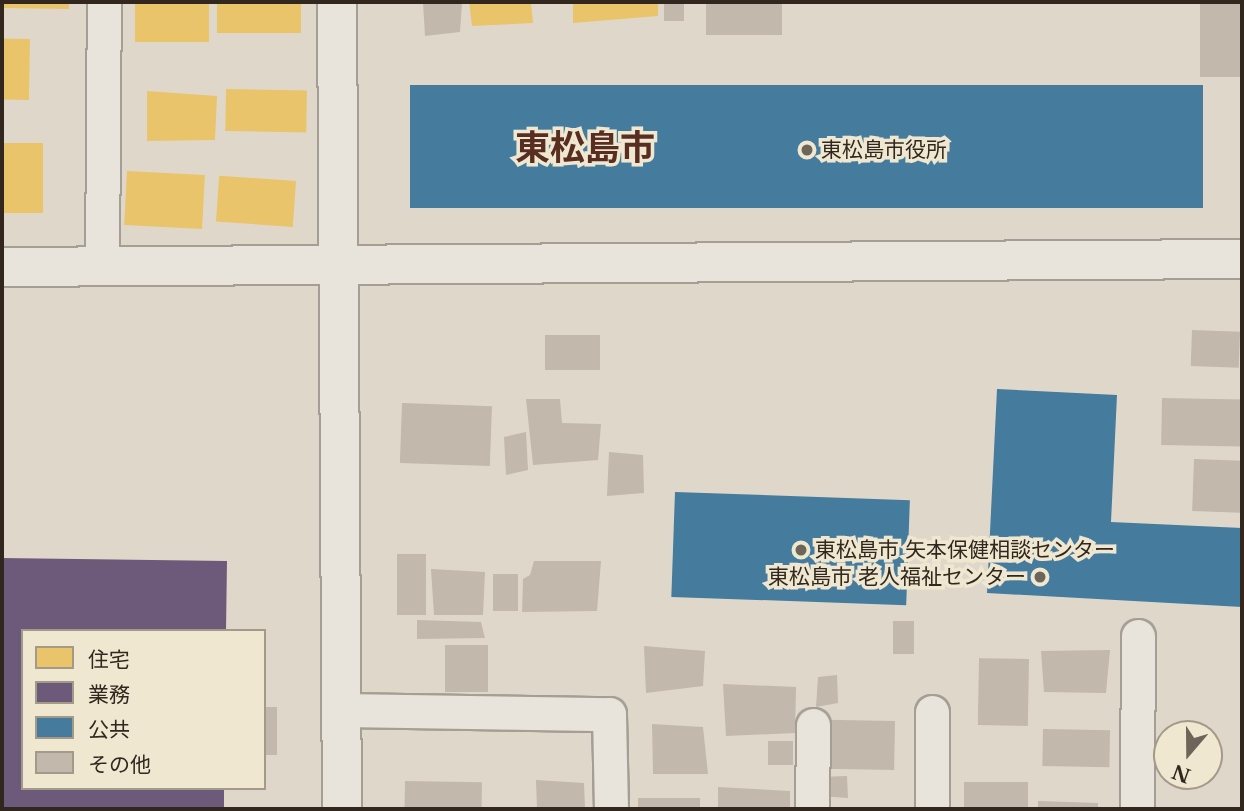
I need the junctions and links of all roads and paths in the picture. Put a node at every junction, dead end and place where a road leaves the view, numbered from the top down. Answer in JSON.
{"nodes":[{"id":1,"x":103,"y":2,"type":"edge"},
{"id":2,"x":337,"y":2,"type":"edge"},
{"id":3,"x":1242,"y":260,"type":"edge"},
{"id":4,"x":337,"y":266,"type":"junction"},
{"id":5,"x":2,"y":267,"type":"edge"},
{"id":6,"x":102,"y":268,"type":"junction"},
{"id":7,"x":1138,"y":636,"type":"dead end"},
{"id":8,"x":344,"y":710,"type":"junction"},
{"id":9,"x":932,"y":712,"type":"dead end"},
{"id":10,"x":813,"y":725,"type":"dead end"},
{"id":11,"x":342,"y":809,"type":"edge"},
{"id":12,"x":611,"y":809,"type":"edge"},
{"id":13,"x":812,"y":809,"type":"edge"},
{"id":14,"x":932,"y":809,"type":"edge"},
{"id":15,"x":1137,"y":809,"type":"edge"}],
"edges":[{"from":1,"to":6,"type":"street"},
{"from":2,"to":4,"type":"street"},
{"from":3,"to":4,"type":"street"},
{"from":4,"to":6,"type":"street"},
{"from":4,"to":8,"type":"street"},
{"from":5,"to":6,"type":"street"},
{"from":7,"to":15,"type":"street"},
{"from":8,"to":11,"type":"street"},
{"from":8,"to":12,"type":"street"},
{"from":9,"to":14,"type":"street"},
{"from":10,"to":13,"type":"street"}]}
